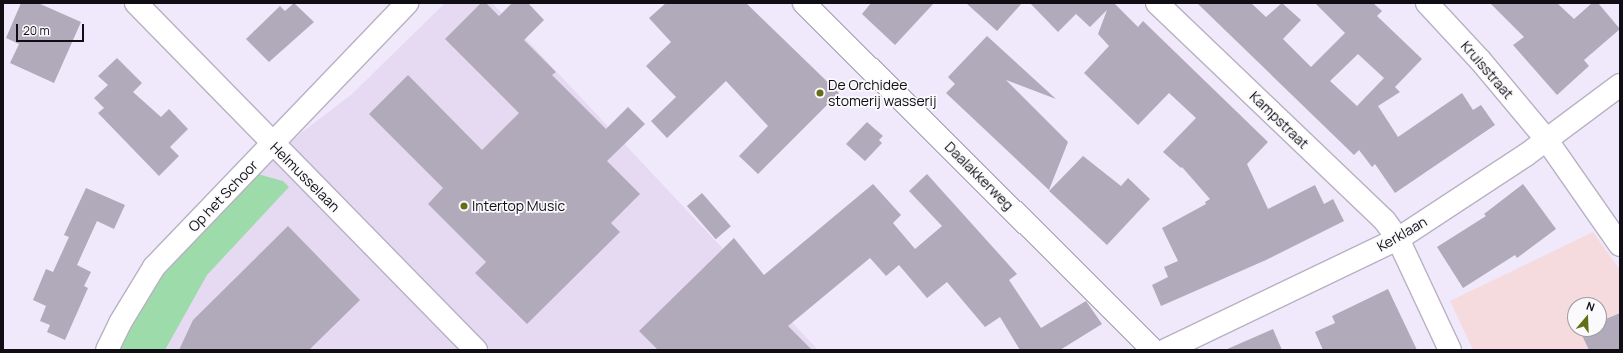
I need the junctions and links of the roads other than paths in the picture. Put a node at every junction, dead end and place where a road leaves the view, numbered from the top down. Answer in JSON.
{"nodes":[{"id":1,"x":136,"y":3,"type":"edge"},
{"id":2,"x":407,"y":3,"type":"edge"},
{"id":3,"x":804,"y":3,"type":"edge"},
{"id":4,"x":1157,"y":3,"type":"edge"},
{"id":5,"x":1426,"y":3,"type":"edge"},
{"id":6,"x":1620,"y":85,"type":"edge"},
{"id":7,"x":1546,"y":139,"type":"junction"},
{"id":8,"x":272,"y":144,"type":"junction"},
{"id":9,"x":1398,"y":239,"type":"junction"},
{"id":10,"x":1620,"y":245,"type":"edge"},
{"id":11,"x":107,"y":350,"type":"edge"},
{"id":12,"x":476,"y":350,"type":"edge"},
{"id":13,"x":1153,"y":350,"type":"edge"},
{"id":14,"x":1166,"y":350,"type":"edge"},
{"id":15,"x":1450,"y":350,"type":"edge"}],
"edges":[{"from":1,"to":8,"type":"street","name":"Helmusselaan"},
{"from":2,"to":8,"type":"street","name":"Op het Schoor"},
{"from":3,"to":13,"type":"street","name":"Daalakkerweg"},
{"from":4,"to":9,"type":"street","name":"Kampstraat"},
{"from":5,"to":7,"type":"street","name":"Kruisstraat"},
{"from":6,"to":7,"type":"street","name":"Kerklaan"},
{"from":7,"to":9,"type":"street","name":"Kerklaan"},
{"from":7,"to":10,"type":"street","name":"Kruisstraat"},
{"from":8,"to":11,"type":"street","name":"Op het Schoor"},
{"from":8,"to":12,"type":"street","name":"Helmusselaan"},
{"from":9,"to":14,"type":"street","name":"Kerklaan"},
{"from":9,"to":15,"type":"street","name":"Kampstraat"}]}
